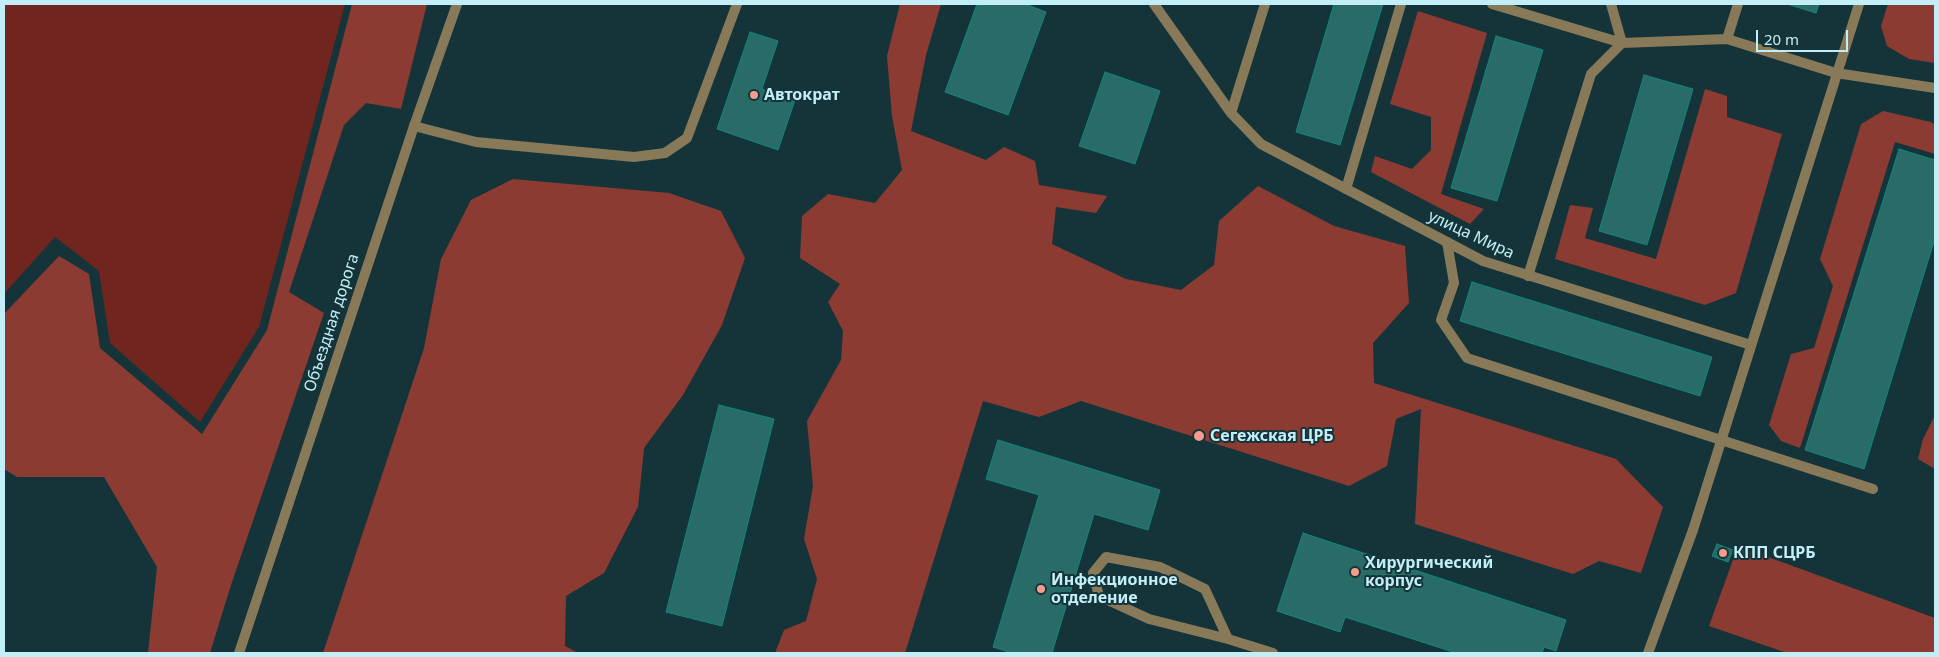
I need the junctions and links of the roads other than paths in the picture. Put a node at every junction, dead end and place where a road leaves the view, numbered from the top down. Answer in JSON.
{"nodes":[{"id":1,"x":457,"y":4,"type":"edge"},
{"id":2,"x":737,"y":4,"type":"edge"},
{"id":3,"x":1154,"y":4,"type":"edge"},
{"id":4,"x":1265,"y":4,"type":"edge"},
{"id":5,"x":1401,"y":4,"type":"edge"},
{"id":6,"x":1492,"y":4,"type":"edge"},
{"id":7,"x":1611,"y":4,"type":"edge"},
{"id":8,"x":1738,"y":4,"type":"edge"},
{"id":9,"x":1859,"y":4,"type":"edge"},
{"id":10,"x":1727,"y":39,"type":"junction"},
{"id":11,"x":1622,"y":43,"type":"junction"},
{"id":12,"x":1836,"y":73,"type":"junction"},
{"id":13,"x":1935,"y":88,"type":"edge"},
{"id":14,"x":1230,"y":113,"type":"junction"},
{"id":15,"x":414,"y":126,"type":"junction"},
{"id":16,"x":1346,"y":189,"type":"junction"},
{"id":17,"x":1447,"y":242,"type":"junction"},
{"id":18,"x":1528,"y":276,"type":"junction"},
{"id":19,"x":1751,"y":345,"type":"junction"},
{"id":20,"x":1722,"y":440,"type":"junction"},
{"id":21,"x":1873,"y":489,"type":"dead end"},
{"id":22,"x":1228,"y":639,"type":"junction"},
{"id":23,"x":239,"y":653,"type":"edge"},
{"id":24,"x":1273,"y":653,"type":"edge"},
{"id":25,"x":1648,"y":653,"type":"edge"}],
"edges":[{"from":1,"to":15,"type":"street","name":"Объездная дорога"},
{"from":2,"to":15,"type":"street"},
{"from":3,"to":14,"type":"street","name":"улица Мира"},
{"from":4,"to":14,"type":"street"},
{"from":5,"to":16,"type":"street"},
{"from":6,"to":11,"type":"street"},
{"from":7,"to":11,"type":"street"},
{"from":8,"to":10,"type":"street"},
{"from":9,"to":12,"type":"street"},
{"from":10,"to":11,"type":"street"},
{"from":10,"to":12,"type":"street"},
{"from":11,"to":18,"type":"street"},
{"from":12,"to":13,"type":"street"},
{"from":12,"to":19,"type":"street"},
{"from":14,"to":16,"type":"street","name":"улица Мира"},
{"from":15,"to":23,"type":"street","name":"Объездная дорога"},
{"from":16,"to":17,"type":"street","name":"улица Мира"},
{"from":17,"to":18,"type":"street","name":"улица Мира"},
{"from":17,"to":20,"type":"street"},
{"from":18,"to":19,"type":"street","name":"улица Мира"},
{"from":19,"to":20,"type":"street"},
{"from":20,"to":21,"type":"street"},
{"from":20,"to":25,"type":"street"},
{"from":22,"to":22,"type":"street"},
{"from":22,"to":24,"type":"street"}]}
